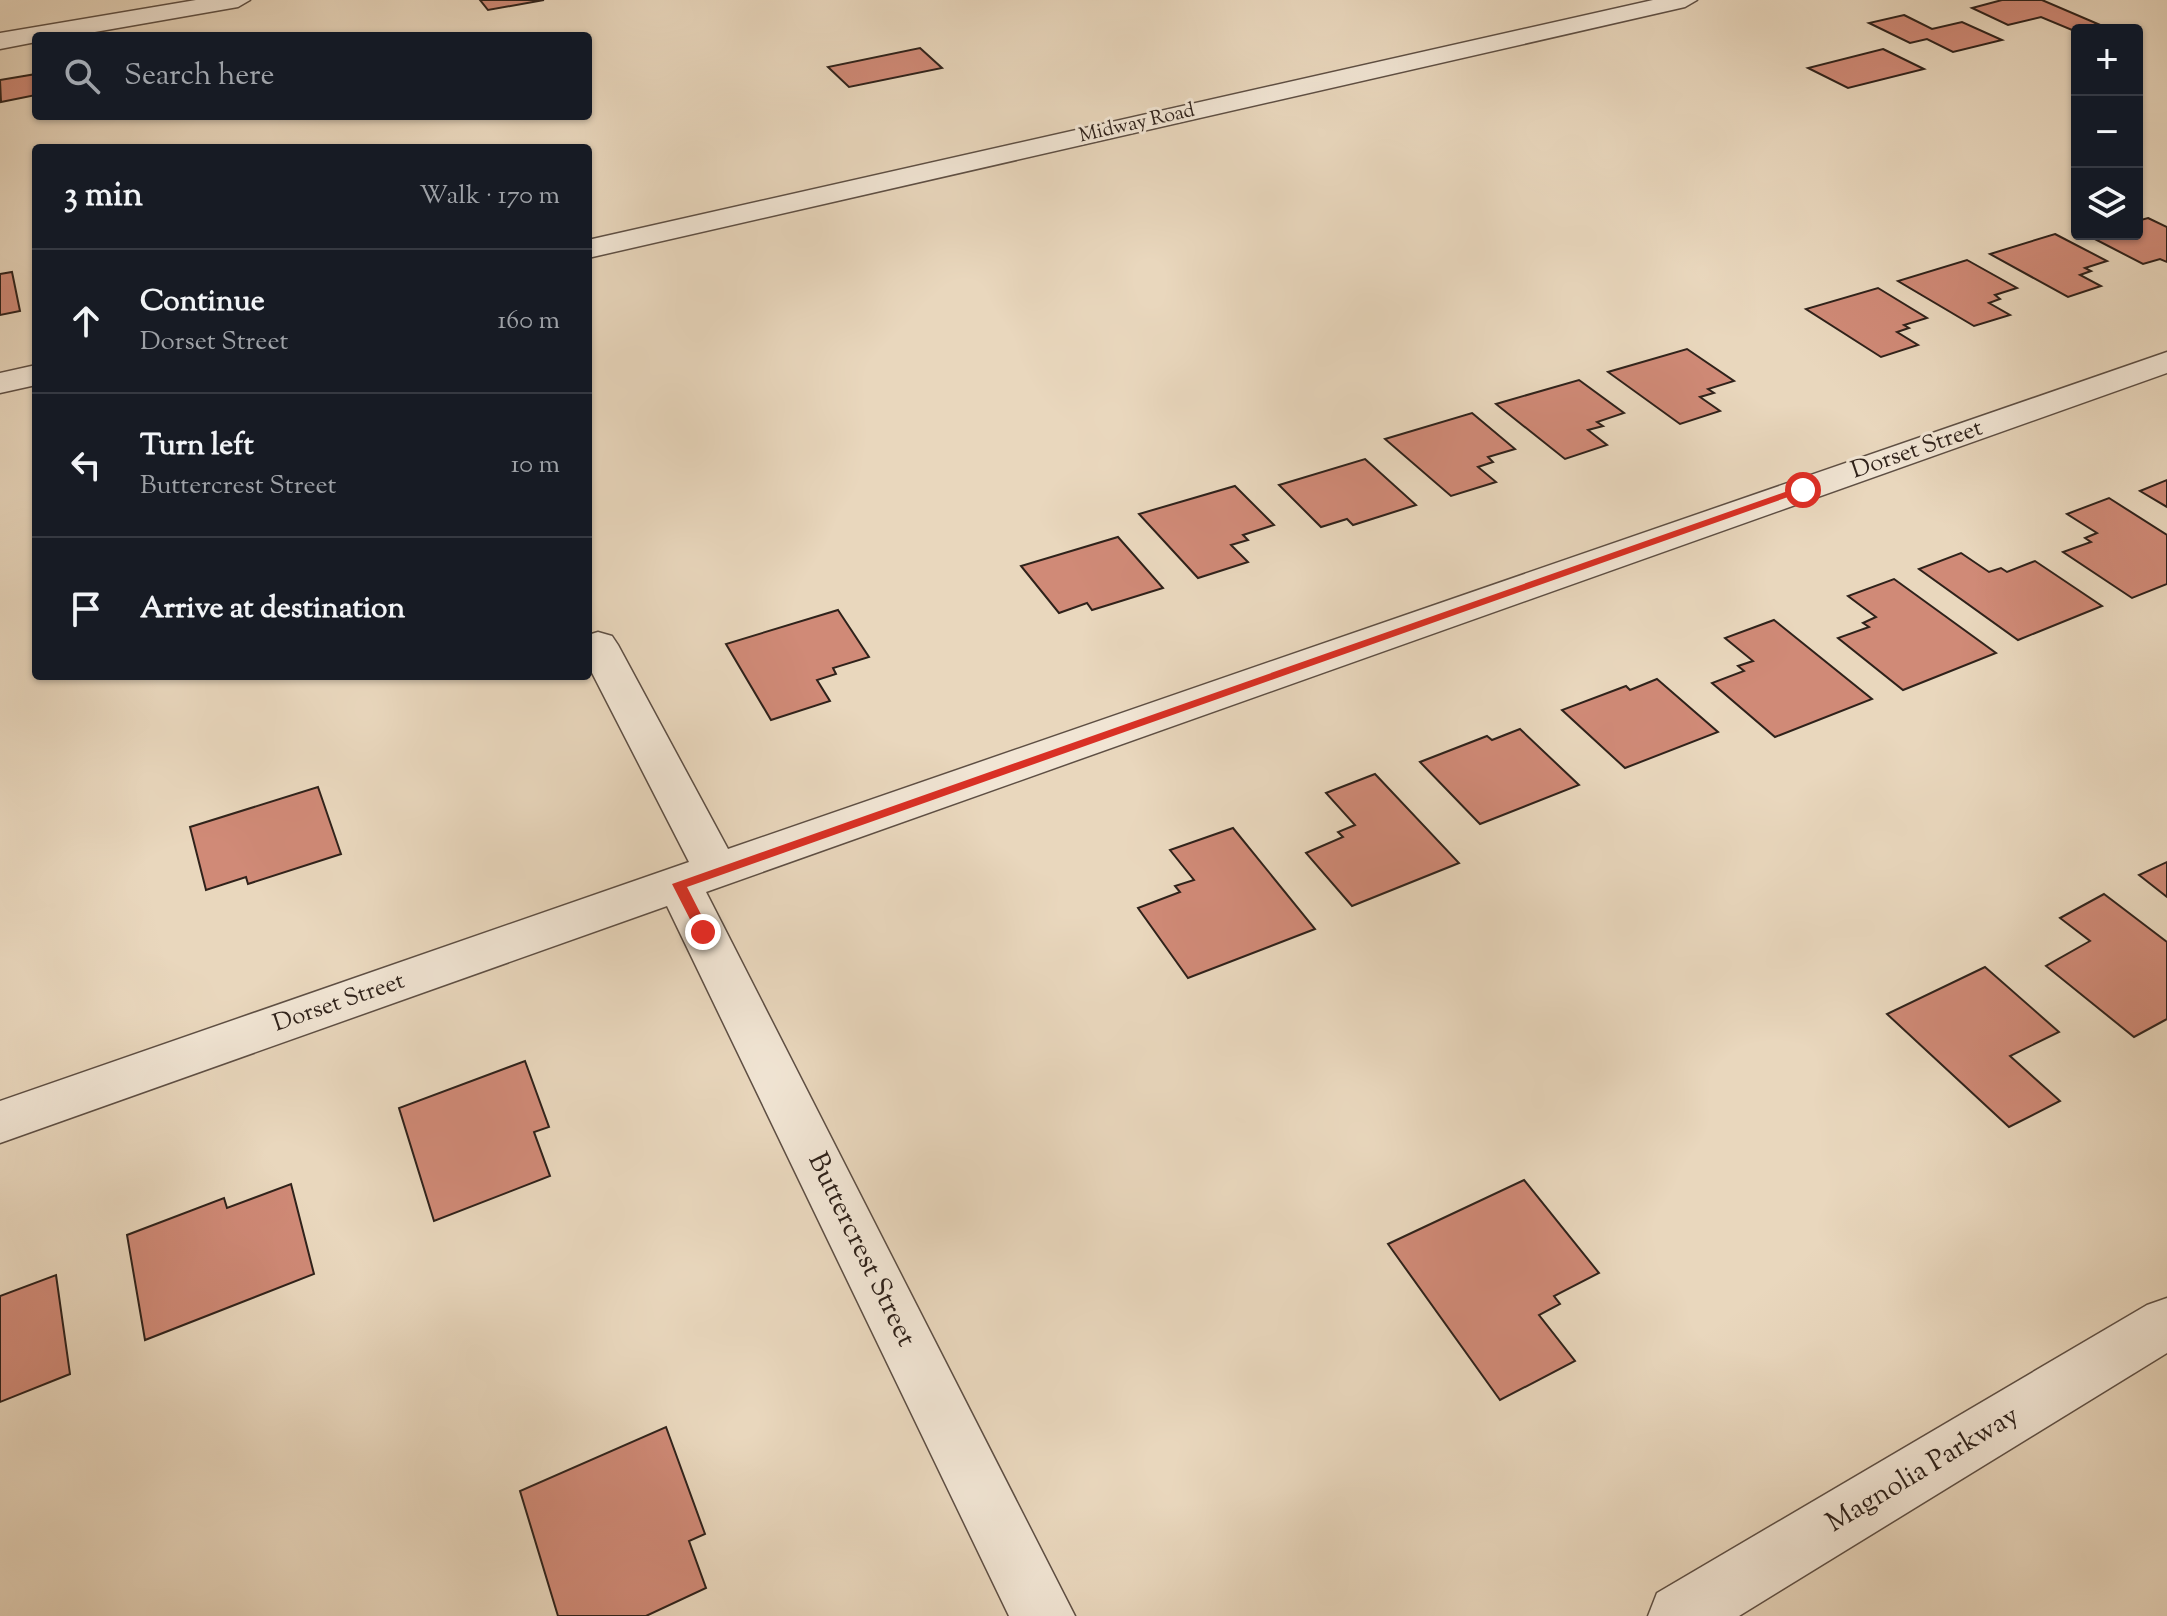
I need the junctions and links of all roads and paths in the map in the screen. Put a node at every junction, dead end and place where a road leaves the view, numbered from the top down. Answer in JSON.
{"nodes":[{"id":1,"x":238,"y":0,"type":"edge"},
{"id":2,"x":1685,"y":0,"type":"edge"},
{"id":3,"x":52,"y":32,"type":"edge"},
{"id":4,"x":32,"y":35,"type":"edge"},
{"id":5,"x":0,"y":41,"type":"edge"},
{"id":6,"x":592,"y":248,"type":"edge"},
{"id":7,"x":2167,"y":362,"type":"edge"},
{"id":8,"x":32,"y":376,"type":"edge"},
{"id":9,"x":0,"y":383,"type":"edge"},
{"id":10,"x":598,"y":645,"type":"dead end"},
{"id":11,"x":698,"y":877,"type":"junction"},
{"id":12,"x":0,"y":1122,"type":"edge"},
{"id":13,"x":2167,"y":1323,"type":"edge"},
{"id":14,"x":1043,"y":1616,"type":"edge"},
{"id":15,"x":1680,"y":1616,"type":"edge"}],
"edges":[{"from":1,"to":3,"type":"street"},
{"from":2,"to":6,"type":"street","name":"Midway Road"},
{"from":4,"to":5,"type":"street"},
{"from":7,"to":11,"type":"street","name":"Dorset Street"},
{"from":8,"to":9,"type":"street"},
{"from":10,"to":11,"type":"street","name":"Buttercrest Street"},
{"from":11,"to":12,"type":"street","name":"Dorset Street"},
{"from":11,"to":14,"type":"street","name":"Buttercrest Street"},
{"from":13,"to":15,"type":"street","name":"Magnolia Parkway"}]}
